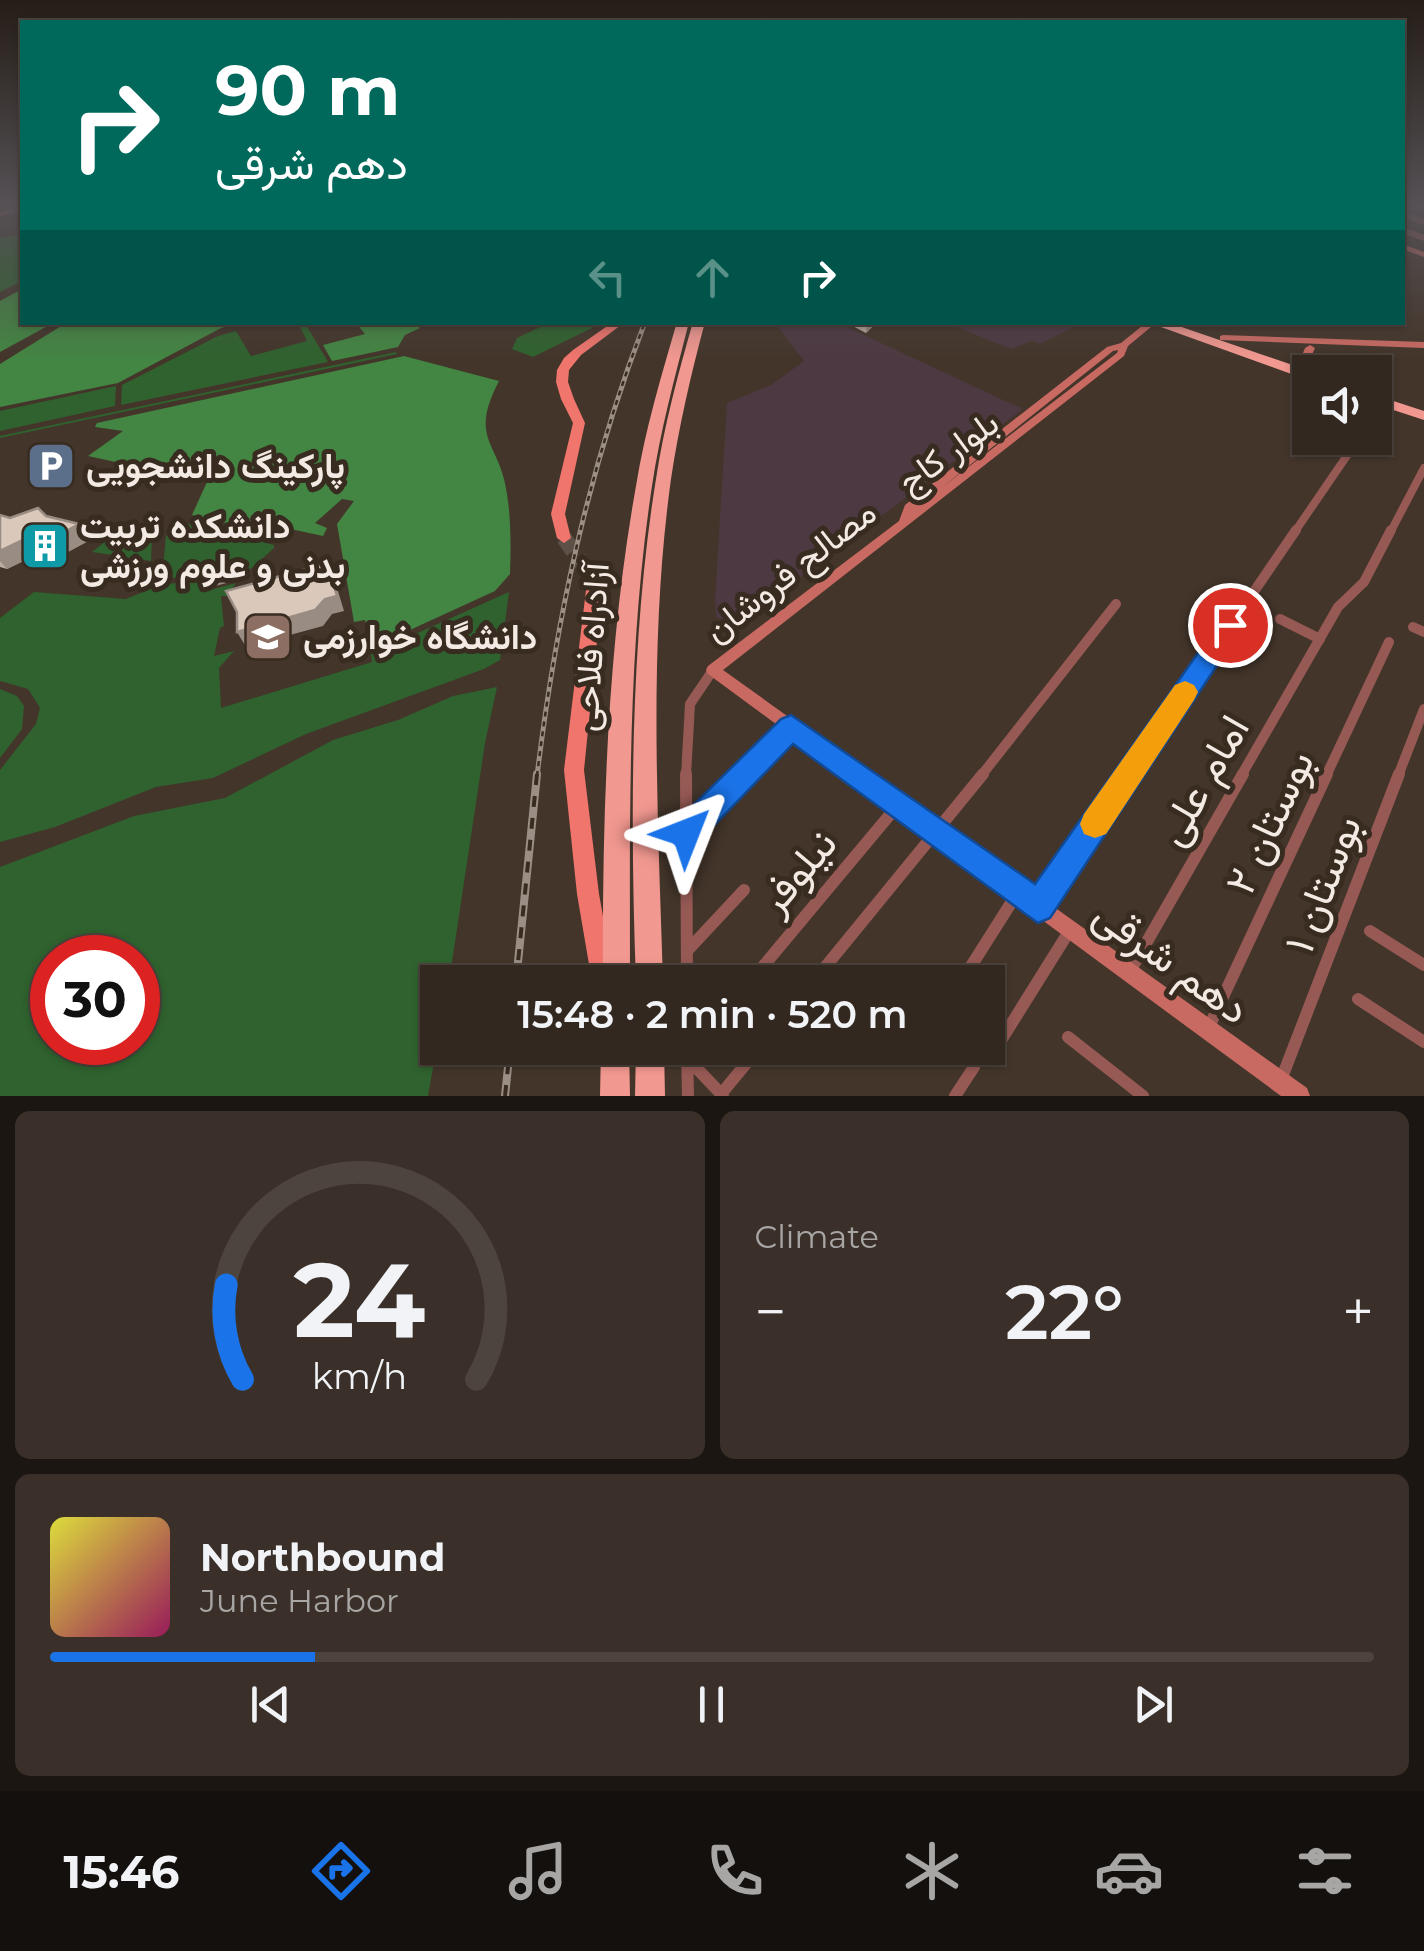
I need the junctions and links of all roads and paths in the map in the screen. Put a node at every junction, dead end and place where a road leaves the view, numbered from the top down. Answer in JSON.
{"nodes":[{"id":1,"x":615,"y":325,"type":"edge"},
{"id":2,"x":682,"y":325,"type":"edge"},
{"id":3,"x":700,"y":325,"type":"edge"},
{"id":4,"x":1149,"y":325,"type":"edge"},
{"id":5,"x":1162,"y":325,"type":"edge"},
{"id":6,"x":1186,"y":325,"type":"edge"},
{"id":7,"x":1195,"y":325,"type":"edge"},
{"id":8,"x":1206,"y":332,"type":"junction"},
{"id":9,"x":1224,"y":338,"type":"junction"},
{"id":10,"x":1291,"y":344,"type":"junction"},
{"id":11,"x":1124,"y":345,"type":"junction"},
{"id":12,"x":1424,"y":347,"type":"edge"},
{"id":13,"x":1310,"y":348,"type":"junction"},
{"id":14,"x":1307,"y":355,"type":"edge"},
{"id":15,"x":1292,"y":360,"type":"edge"},
{"id":16,"x":1292,"y":370,"type":"edge"},
{"id":17,"x":1392,"y":402,"type":"edge"},
{"id":18,"x":1424,"y":405,"type":"edge"},
{"id":19,"x":1392,"y":406,"type":"edge"},
{"id":20,"x":1424,"y":416,"type":"edge"},
{"id":21,"x":1347,"y":455,"type":"edge"},
{"id":22,"x":1424,"y":468,"type":"edge"},
{"id":23,"x":904,"y":519,"type":"junction"},
{"id":24,"x":564,"y":538,"type":"tunnel mouth"},
{"id":25,"x":594,"y":582,"type":"tunnel mouth"},
{"id":26,"x":1116,"y":604,"type":"dead end"},
{"id":27,"x":1280,"y":619,"type":"dead end"},
{"id":28,"x":1320,"y":639,"type":"junction"},
{"id":29,"x":1389,"y":642,"type":"dead end"},
{"id":30,"x":713,"y":670,"type":"junction"},
{"id":31,"x":1424,"y":710,"type":"edge"},
{"id":32,"x":791,"y":727,"type":"junction"},
{"id":33,"x":898,"y":805,"type":"junction"},
{"id":34,"x":686,"y":833,"type":"junction"},
{"id":35,"x":937,"y":833,"type":"junction"},
{"id":36,"x":744,"y":890,"type":"dead end"},
{"id":37,"x":1018,"y":892,"type":"junction"},
{"id":38,"x":1038,"y":907,"type":"junction"},
{"id":39,"x":1070,"y":930,"type":"junction"},
{"id":40,"x":1370,"y":931,"type":"dead end"},
{"id":41,"x":687,"y":951,"type":"junction"},
{"id":42,"x":602,"y":965,"type":"edge"},
{"id":43,"x":616,"y":965,"type":"edge"},
{"id":44,"x":649,"y":965,"type":"edge"},
{"id":45,"x":687,"y":965,"type":"edge"},
{"id":46,"x":764,"y":965,"type":"edge"},
{"id":47,"x":827,"y":965,"type":"edge"},
{"id":48,"x":971,"y":965,"type":"edge"},
{"id":49,"x":1424,"y":965,"type":"edge"},
{"id":50,"x":1129,"y":972,"type":"junction"},
{"id":51,"x":1358,"y":1000,"type":"dead end"},
{"id":52,"x":1208,"y":1030,"type":"junction"},
{"id":53,"x":1005,"y":1034,"type":"edge"},
{"id":54,"x":1068,"y":1037,"type":"dead end"},
{"id":55,"x":1424,"y":1042,"type":"edge"},
{"id":56,"x":615,"y":1065,"type":"edge"},
{"id":57,"x":650,"y":1065,"type":"edge"},
{"id":58,"x":689,"y":1065,"type":"edge"},
{"id":59,"x":700,"y":1065,"type":"edge"},
{"id":60,"x":746,"y":1065,"type":"edge"},
{"id":61,"x":974,"y":1068,"type":"dead end"},
{"id":62,"x":1280,"y":1083,"type":"junction"},
{"id":63,"x":722,"y":1095,"type":"edge"},
{"id":64,"x":614,"y":1096,"type":"edge"},
{"id":65,"x":650,"y":1096,"type":"edge"},
{"id":66,"x":688,"y":1096,"type":"edge"},
{"id":67,"x":955,"y":1096,"type":"edge"},
{"id":68,"x":1143,"y":1096,"type":"edge"},
{"id":69,"x":1299,"y":1096,"type":"edge"}],
"edges":[{"from":1,"to":24,"type":"main road"},
{"from":2,"to":43,"type":"highway","name":"آزادراه فلاحی"},
{"from":3,"to":44,"type":"highway","name":"آزادراه فلاحی"},
{"from":4,"to":11,"type":"street"},
{"from":5,"to":16,"type":"highway"},
{"from":6,"to":8,"type":"highway"},
{"from":7,"to":8,"type":"highway"},
{"from":8,"to":9,"type":"highway"},
{"from":9,"to":10,"type":"street"},
{"from":9,"to":15,"type":"highway"},
{"from":10,"to":12,"type":"street"},
{"from":10,"to":13,"type":"street"},
{"from":11,"to":23,"type":"street","name":"بلوار کاج"},
{"from":11,"to":23,"type":"street","name":"بلوار کاج"},
{"from":12,"to":13,"type":"street"},
{"from":13,"to":14,"type":"street"},
{"from":17,"to":18,"type":"highway"},
{"from":19,"to":20,"type":"highway"},
{"from":21,"to":38,"type":"street"},
{"from":22,"to":28,"type":"street","name":"امام علی"},
{"from":23,"to":30,"type":"street","name":"مصالح فروشان"},
{"from":25,"to":42,"type":"main road"},
{"from":26,"to":35,"type":"street"},
{"from":27,"to":28,"type":"street"},
{"from":28,"to":50,"type":"street","name":"امام علی"},
{"from":29,"to":52,"type":"street","name":"بوستان ۲"},
{"from":30,"to":32,"type":"street","name":"دهم شرقی"},
{"from":30,"to":34,"type":"street"},
{"from":31,"to":62,"type":"street","name":"بوستان ۱"},
{"from":32,"to":33,"type":"street","name":"دهم شرقی"},
{"from":32,"to":34,"type":"street"},
{"from":33,"to":35,"type":"street","name":"دهم شرقی"},
{"from":33,"to":46,"type":"street","name":"نیلوفر"},
{"from":34,"to":41,"type":"street"},
{"from":35,"to":37,"type":"street","name":"دهم شرقی"},
{"from":35,"to":47,"type":"street"},
{"from":36,"to":41,"type":"street"},
{"from":37,"to":38,"type":"street","name":"دهم شرقی"},
{"from":37,"to":48,"type":"street"},
{"from":38,"to":39,"type":"street","name":"دهم شرقی"},
{"from":39,"to":50,"type":"street","name":"دهم شرقی"},
{"from":39,"to":53,"type":"street"},
{"from":40,"to":49,"type":"street"},
{"from":41,"to":45,"type":"street"},
{"from":50,"to":52,"type":"street","name":"دهم شرقی"},
{"from":51,"to":55,"type":"street"},
{"from":52,"to":62,"type":"street","name":"دهم شرقی"},
{"from":54,"to":68,"type":"street"},
{"from":56,"to":64,"type":"highway"},
{"from":57,"to":65,"type":"highway"},
{"from":58,"to":66,"type":"street"},
{"from":59,"to":63,"type":"street"},
{"from":60,"to":63,"type":"street"},
{"from":61,"to":67,"type":"street"},
{"from":62,"to":69,"type":"street","name":"دهم شرقی"}]}
